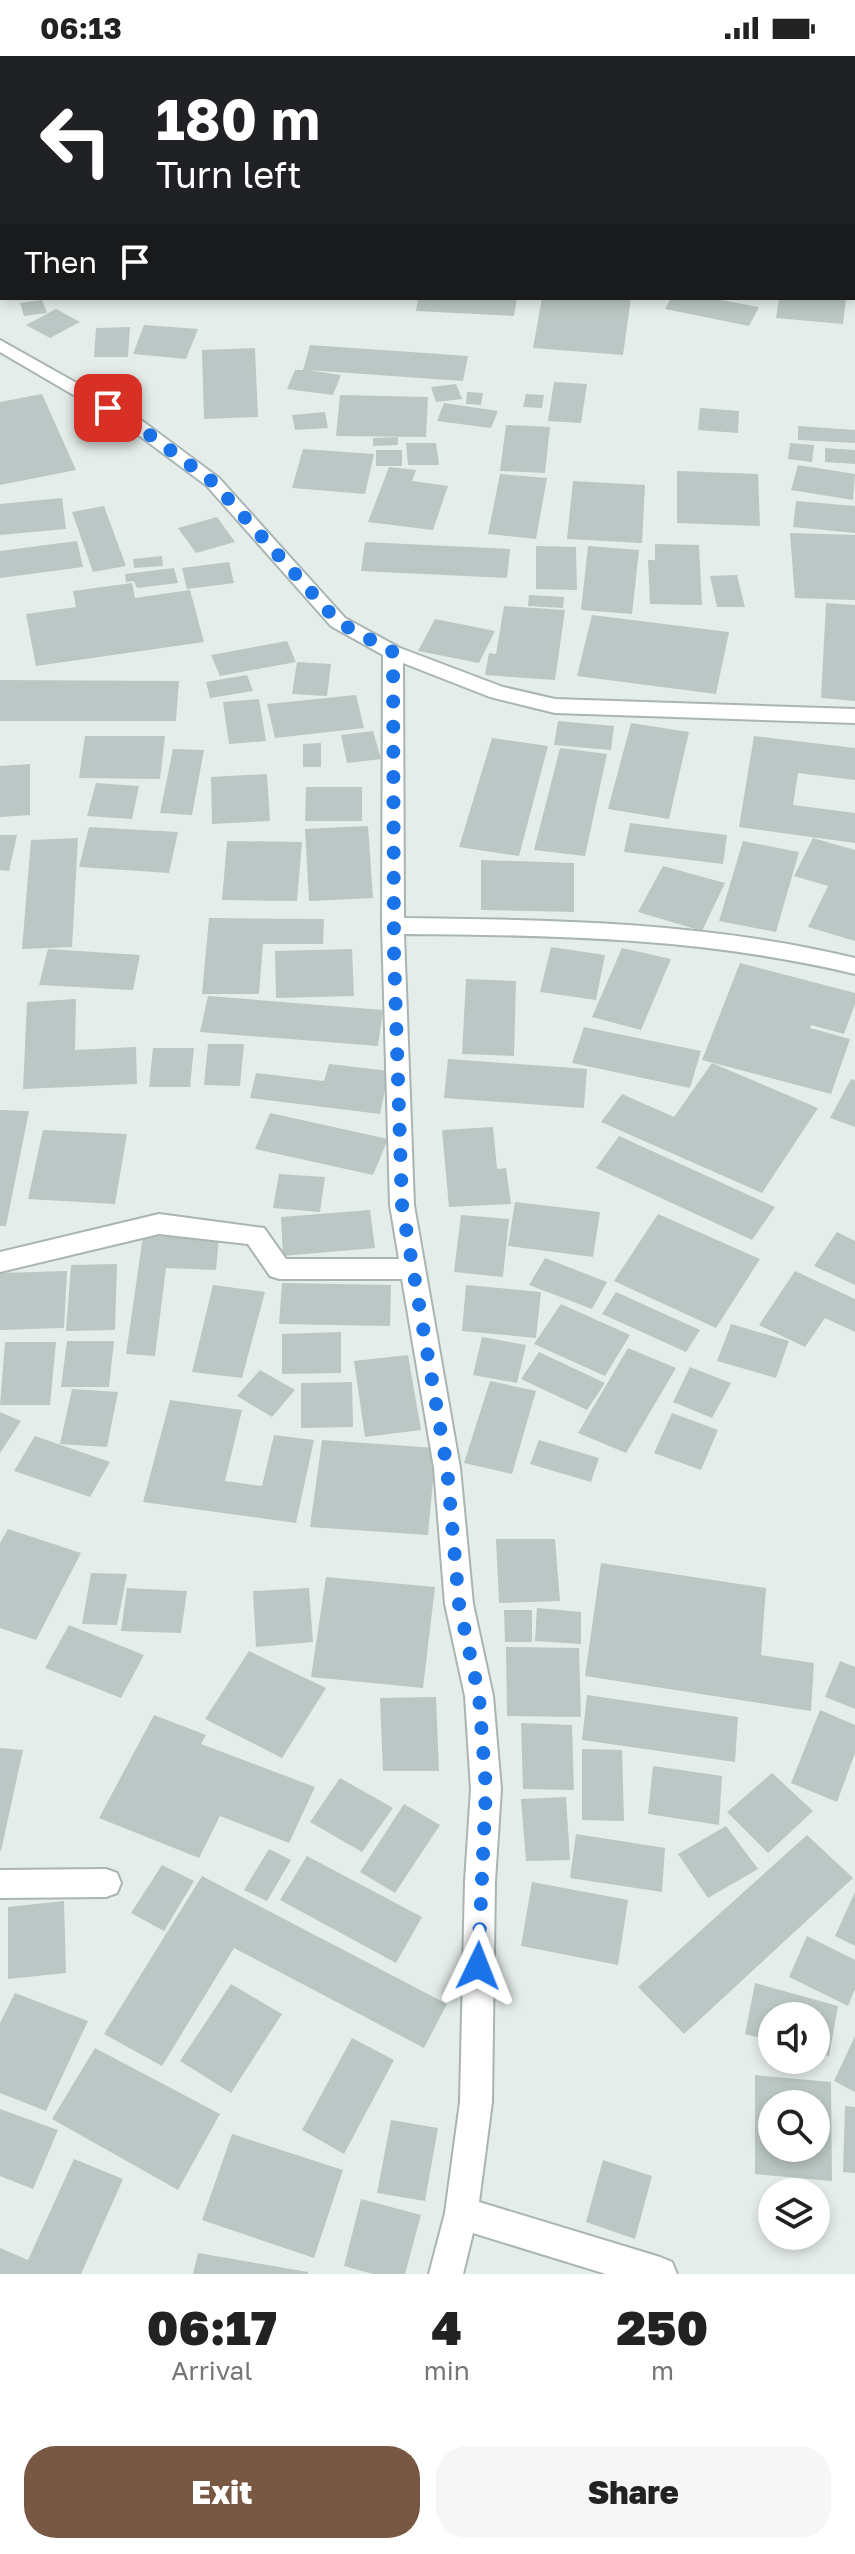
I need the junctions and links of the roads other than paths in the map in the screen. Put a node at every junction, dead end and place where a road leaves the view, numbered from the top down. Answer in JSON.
{"nodes":[{"id":1,"x":0,"y":345,"type":"edge"},
{"id":2,"x":393,"y":652,"type":"junction"},
{"id":3,"x":855,"y":716,"type":"edge"},
{"id":4,"x":393,"y":926,"type":"junction"},
{"id":5,"x":855,"y":966,"type":"edge"},
{"id":6,"x":0,"y":1262,"type":"edge"},
{"id":7,"x":412,"y":1269,"type":"junction"},
{"id":8,"x":106,"y":1883,"type":"dead end"},
{"id":9,"x":0,"y":1884,"type":"edge"},
{"id":10,"x":461,"y":2213,"type":"junction"},
{"id":11,"x":446,"y":2274,"type":"edge"},
{"id":12,"x":660,"y":2274,"type":"edge"}],
"edges":[{"from":1,"to":2,"type":"street"},
{"from":2,"to":3,"type":"street"},
{"from":2,"to":4,"type":"street"},
{"from":4,"to":5,"type":"street"},
{"from":4,"to":7,"type":"street"},
{"from":6,"to":7,"type":"street"},
{"from":7,"to":10,"type":"street"},
{"from":8,"to":9,"type":"street"},
{"from":10,"to":11,"type":"street"},
{"from":10,"to":12,"type":"street"}]}
